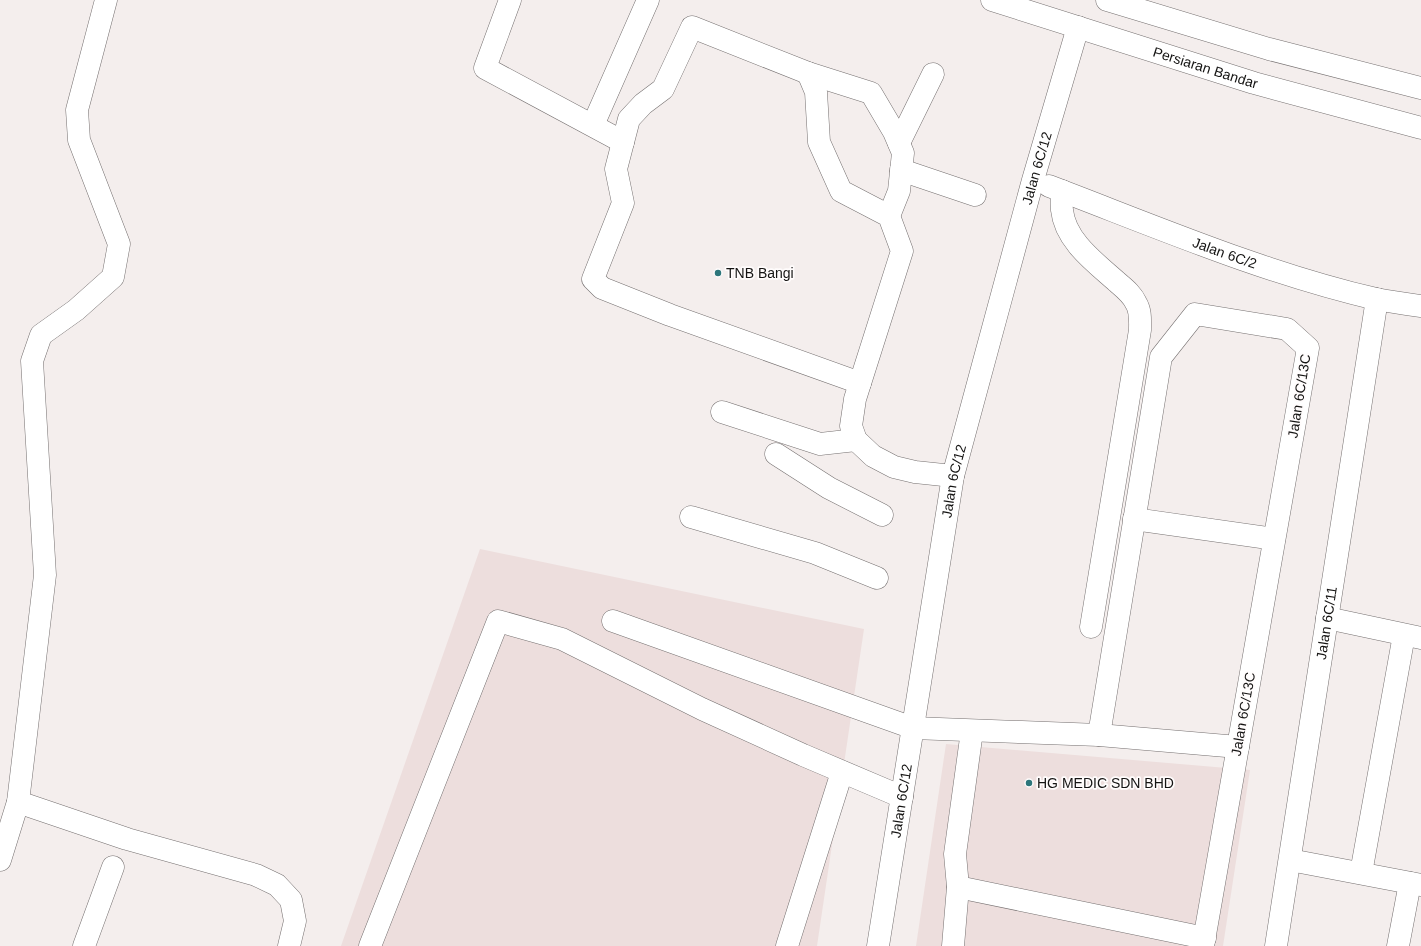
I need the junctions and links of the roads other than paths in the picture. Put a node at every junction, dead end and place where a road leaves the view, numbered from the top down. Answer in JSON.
{"nodes":[{"id":1,"x":106,"y":0,"type":"edge"},
{"id":2,"x":510,"y":0,"type":"edge"},
{"id":3,"x":648,"y":0,"type":"edge"},
{"id":4,"x":992,"y":0,"type":"edge"},
{"id":5,"x":1107,"y":0,"type":"edge"},
{"id":6,"x":1078,"y":27,"type":"junction"},
{"id":7,"x":808,"y":73,"type":"junction"},
{"id":8,"x":933,"y":74,"type":"dead end"},
{"id":9,"x":1421,"y":88,"type":"edge"},
{"id":10,"x":593,"y":125,"type":"junction"},
{"id":11,"x":1421,"y":128,"type":"edge"},
{"id":12,"x":623,"y":142,"type":"junction"},
{"id":13,"x":899,"y":143,"type":"junction"},
{"id":14,"x":901,"y":170,"type":"junction"},
{"id":15,"x":1033,"y":180,"type":"junction"},
{"id":16,"x":1062,"y":191,"type":"junction"},
{"id":17,"x":975,"y":195,"type":"dead end"},
{"id":18,"x":889,"y":216,"type":"junction"},
{"id":19,"x":1377,"y":299,"type":"junction"},
{"id":20,"x":1421,"y":306,"type":"edge"},
{"id":21,"x":860,"y":383,"type":"junction"},
{"id":22,"x":722,"y":412,"type":"dead end"},
{"id":23,"x":856,"y":440,"type":"junction"},
{"id":24,"x":776,"y":454,"type":"dead end"},
{"id":25,"x":953,"y":476,"type":"junction"},
{"id":26,"x":882,"y":515,"type":"dead end"},
{"id":27,"x":690,"y":517,"type":"dead end"},
{"id":28,"x":1134,"y":519,"type":"junction"},
{"id":29,"x":1274,"y":539,"type":"junction"},
{"id":30,"x":877,"y":578,"type":"dead end"},
{"id":31,"x":1327,"y":618,"type":"junction"},
{"id":32,"x":613,"y":620,"type":"dead end"},
{"id":33,"x":1091,"y":627,"type":"dead end"},
{"id":34,"x":1412,"y":637,"type":"edge"},
{"id":35,"x":913,"y":728,"type":"junction"},
{"id":36,"x":972,"y":731,"type":"junction"},
{"id":37,"x":1099,"y":735,"type":"junction"},
{"id":38,"x":1238,"y":747,"type":"junction"},
{"id":39,"x":842,"y":772,"type":"junction"},
{"id":40,"x":902,"y":797,"type":"junction"},
{"id":41,"x":18,"y":802,"type":"junction"},
{"id":42,"x":0,"y":860,"type":"edge"},
{"id":43,"x":1290,"y":860,"type":"junction"},
{"id":44,"x":113,"y":867,"type":"dead end"},
{"id":45,"x":1361,"y":873,"type":"junction"},
{"id":46,"x":1415,"y":884,"type":"edge"},
{"id":47,"x":958,"y":887,"type":"junction"},
{"id":48,"x":1204,"y":942,"type":"edge"},
{"id":49,"x":84,"y":946,"type":"edge"},
{"id":50,"x":290,"y":946,"type":"edge"},
{"id":51,"x":370,"y":946,"type":"edge"},
{"id":52,"x":787,"y":946,"type":"edge"},
{"id":53,"x":878,"y":946,"type":"edge"},
{"id":54,"x":953,"y":946,"type":"edge"},
{"id":55,"x":1276,"y":946,"type":"edge"},
{"id":56,"x":1398,"y":946,"type":"edge"}],
"edges":[{"from":1,"to":41,"type":"street"},
{"from":2,"to":10,"type":"street"},
{"from":3,"to":10,"type":"street"},
{"from":4,"to":6,"type":"street","name":"Persiaran Bandar"},
{"from":5,"to":9,"type":"street"},
{"from":6,"to":11,"type":"street","name":"Persiaran Bandar"},
{"from":6,"to":15,"type":"street","name":"Jalan 6C/12"},
{"from":7,"to":12,"type":"street"},
{"from":7,"to":13,"type":"street"},
{"from":7,"to":18,"type":"street"},
{"from":8,"to":13,"type":"street"},
{"from":10,"to":12,"type":"street"},
{"from":12,"to":21,"type":"street"},
{"from":13,"to":14,"type":"street"},
{"from":14,"to":17,"type":"street"},
{"from":14,"to":18,"type":"street"},
{"from":15,"to":16,"type":"street","name":"Jalan 6C/2"},
{"from":15,"to":25,"type":"street","name":"Jalan 6C/12"},
{"from":16,"to":19,"type":"street","name":"Jalan 6C/2"},
{"from":16,"to":33,"type":"street"},
{"from":18,"to":21,"type":"street"},
{"from":19,"to":20,"type":"street","name":"Jalan 6C/2"},
{"from":19,"to":31,"type":"street","name":"Jalan 6C/11"},
{"from":21,"to":23,"type":"street"},
{"from":22,"to":23,"type":"street"},
{"from":23,"to":25,"type":"street"},
{"from":24,"to":26,"type":"street"},
{"from":25,"to":35,"type":"street","name":"Jalan 6C/12"},
{"from":27,"to":30,"type":"street"},
{"from":28,"to":29,"type":"street"},
{"from":28,"to":29,"type":"street","name":"Jalan 6C/13C"},
{"from":28,"to":37,"type":"street","name":"Jalan 6C/13C"},
{"from":29,"to":38,"type":"street","name":"Jalan 6C/13C"},
{"from":31,"to":34,"type":"street"},
{"from":31,"to":43,"type":"street","name":"Jalan 6C/11"},
{"from":32,"to":35,"type":"street"},
{"from":34,"to":45,"type":"street"},
{"from":35,"to":36,"type":"street"},
{"from":35,"to":40,"type":"street","name":"Jalan 6C/12"},
{"from":36,"to":37,"type":"street"},
{"from":36,"to":47,"type":"street"},
{"from":37,"to":38,"type":"street"},
{"from":38,"to":48,"type":"street","name":"Jalan 6C/13C"},
{"from":39,"to":40,"type":"street"},
{"from":39,"to":51,"type":"street"},
{"from":39,"to":52,"type":"street"},
{"from":40,"to":53,"type":"street","name":"Jalan 6C/12"},
{"from":41,"to":42,"type":"street"},
{"from":41,"to":50,"type":"street"},
{"from":43,"to":45,"type":"street"},
{"from":43,"to":55,"type":"street","name":"Jalan 6C/11"},
{"from":44,"to":49,"type":"street"},
{"from":45,"to":46,"type":"street"},
{"from":46,"to":56,"type":"street"},
{"from":47,"to":48,"type":"street"},
{"from":47,"to":54,"type":"street"}]}
